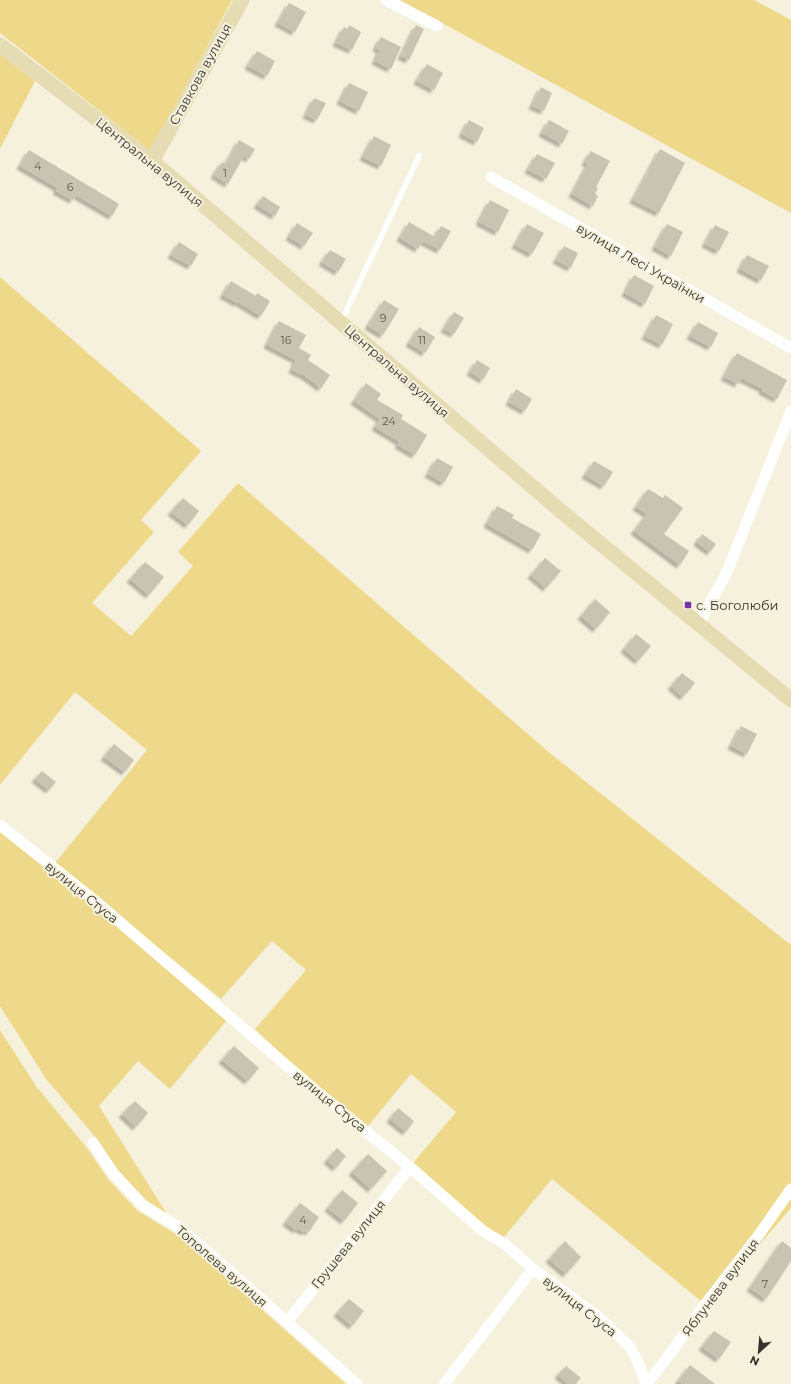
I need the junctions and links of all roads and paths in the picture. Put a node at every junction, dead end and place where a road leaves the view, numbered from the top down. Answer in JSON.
{"nodes":[{"id":1,"x":242,"y":0,"type":"edge"},
{"id":2,"x":386,"y":0,"type":"edge"},
{"id":3,"x":436,"y":26,"type":"dead end"},
{"id":4,"x":0,"y":45,"type":"edge"},
{"id":5,"x":156,"y":155,"type":"junction"},
{"id":6,"x":419,"y":156,"type":"dead end"},
{"id":7,"x":491,"y":178,"type":"dead end"},
{"id":8,"x":341,"y":323,"type":"junction"},
{"id":9,"x":791,"y":348,"type":"edge"},
{"id":10,"x":791,"y":411,"type":"edge"},
{"id":11,"x":698,"y":625,"type":"junction"},
{"id":12,"x":791,"y":700,"type":"edge"},
{"id":13,"x":0,"y":825,"type":"edge"},
{"id":14,"x":93,"y":1143,"type":"dead end"},
{"id":15,"x":410,"y":1167,"type":"junction"},
{"id":16,"x":791,"y":1189,"type":"edge"},
{"id":17,"x":533,"y":1269,"type":"junction"},
{"id":18,"x":287,"y":1322,"type":"junction"},
{"id":19,"x":357,"y":1384,"type":"edge"},
{"id":20,"x":444,"y":1384,"type":"edge"},
{"id":21,"x":646,"y":1384,"type":"edge"}],
"edges":[{"from":1,"to":5,"type":"street","name":"Ставкова вулиця"},
{"from":2,"to":3,"type":"street"},
{"from":4,"to":5,"type":"street","name":"Центральна вулиця"},
{"from":5,"to":8,"type":"street","name":"Центральна вулиця"},
{"from":6,"to":8,"type":"lane"},
{"from":7,"to":9,"type":"street","name":"вулиця Лесі Українки"},
{"from":8,"to":11,"type":"street","name":"Центральна вулиця"},
{"from":10,"to":11,"type":"street"},
{"from":11,"to":12,"type":"street","name":"Центральна вулиця"},
{"from":13,"to":15,"type":"street","name":"вулиця Стуса"},
{"from":14,"to":18,"type":"street","name":"Тополева вулиця"},
{"from":15,"to":17,"type":"street","name":"вулиця Стуса"},
{"from":15,"to":18,"type":"street","name":"Грушева вулиця"},
{"from":16,"to":21,"type":"street","name":"Яблунева вулиця"},
{"from":17,"to":20,"type":"street"},
{"from":17,"to":21,"type":"street","name":"вулиця Стуса"},
{"from":18,"to":19,"type":"street","name":"Тополева вулиця"}]}
